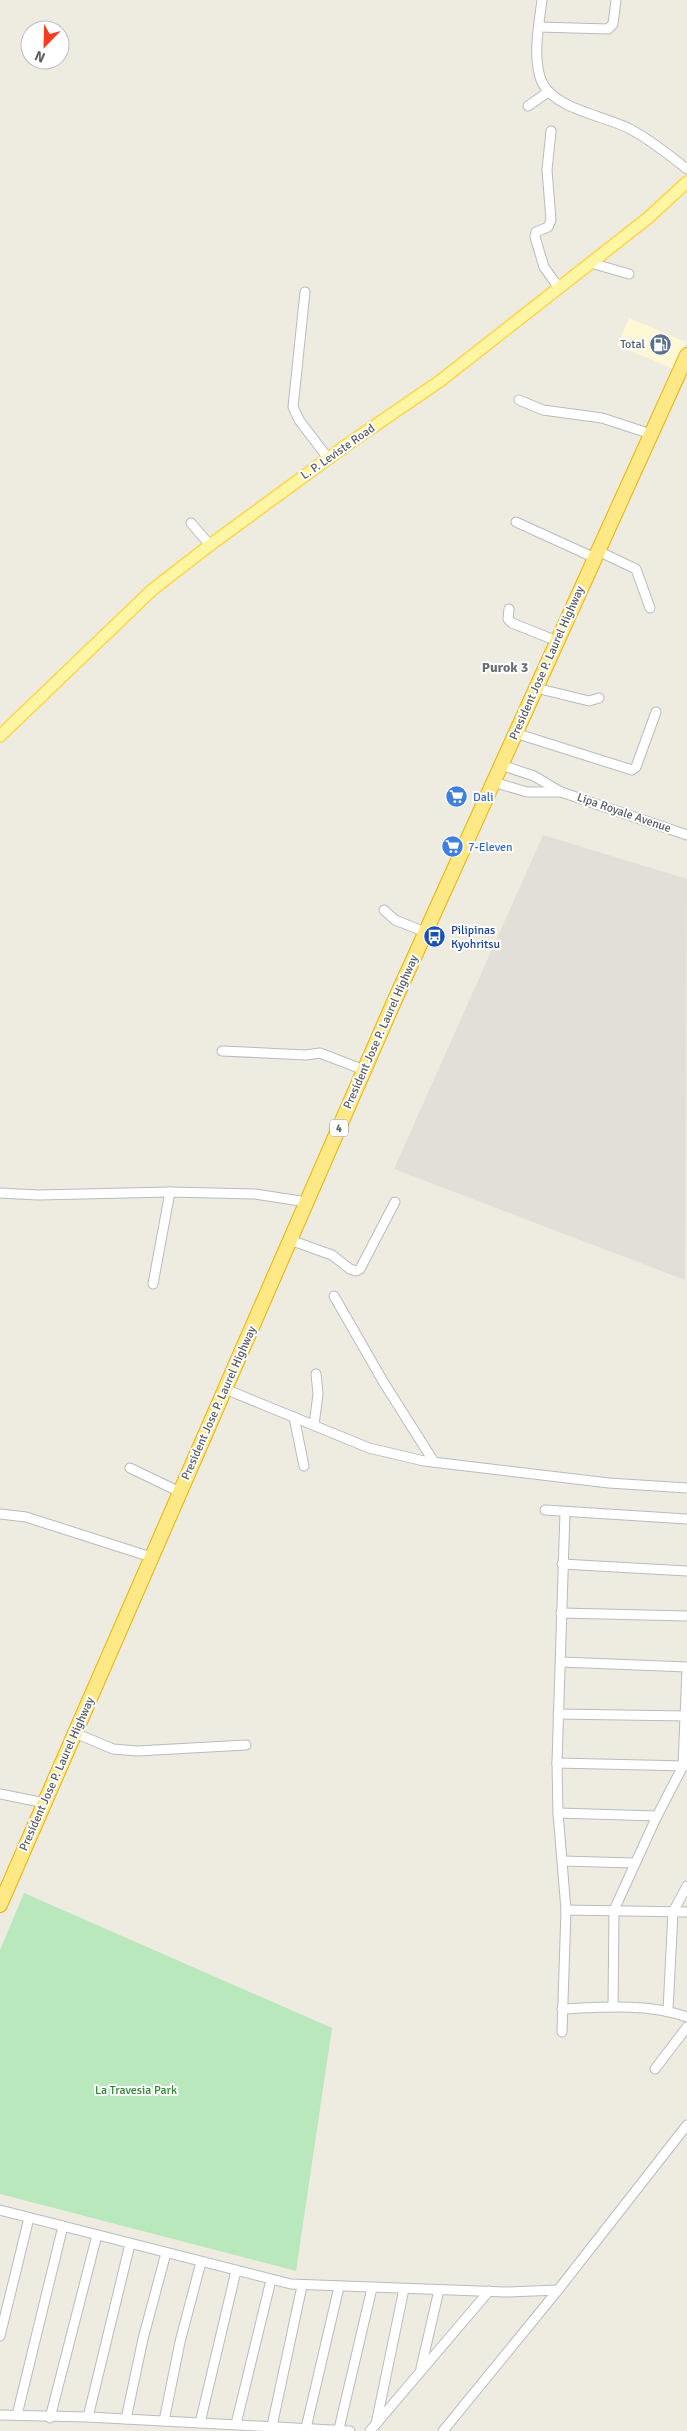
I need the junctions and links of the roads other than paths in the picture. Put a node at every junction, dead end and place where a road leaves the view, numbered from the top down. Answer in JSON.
{"nodes":[{"id":1,"x":542,"y":0,"type":"edge"},
{"id":2,"x":616,"y":0,"type":"edge"},
{"id":3,"x":539,"y":28,"type":"junction"},
{"id":4,"x":548,"y":92,"type":"junction"},
{"id":5,"x":528,"y":106,"type":"dead end"},
{"id":6,"x":551,"y":131,"type":"dead end"},
{"id":7,"x":687,"y":169,"type":"edge"},
{"id":8,"x":687,"y":182,"type":"edge"},
{"id":9,"x":590,"y":263,"type":"junction"},
{"id":10,"x":629,"y":274,"type":"dead end"},
{"id":11,"x":559,"y":288,"type":"junction"},
{"id":12,"x":305,"y":292,"type":"dead end"},
{"id":13,"x":687,"y":355,"type":"edge"},
{"id":14,"x":519,"y":400,"type":"dead end"},
{"id":15,"x":651,"y":434,"type":"junction"},
{"id":16,"x":328,"y":458,"type":"junction"},
{"id":17,"x":516,"y":522,"type":"dead end"},
{"id":18,"x":191,"y":523,"type":"dead end"},
{"id":19,"x":210,"y":544,"type":"junction"},
{"id":20,"x":596,"y":555,"type":"junction"},
{"id":21,"x":650,"y":608,"type":"dead end"},
{"id":22,"x":508,"y":609,"type":"dead end"},
{"id":23,"x":557,"y":641,"type":"junction"},
{"id":24,"x":536,"y":688,"type":"junction"},
{"id":25,"x":599,"y":698,"type":"dead end"},
{"id":26,"x":656,"y":712,"type":"dead end"},
{"id":27,"x":516,"y":733,"type":"junction"},
{"id":28,"x":0,"y":736,"type":"edge"},
{"id":29,"x":501,"y":765,"type":"junction"},
{"id":30,"x":494,"y":782,"type":"junction"},
{"id":31,"x":561,"y":792,"type":"junction"},
{"id":32,"x":687,"y":835,"type":"edge"},
{"id":33,"x":384,"y":910,"type":"dead end"},
{"id":34,"x":425,"y":932,"type":"junction"},
{"id":35,"x":222,"y":1050,"type":"dead end"},
{"id":36,"x":364,"y":1070,"type":"junction"},
{"id":37,"x":170,"y":1192,"type":"junction"},
{"id":38,"x":0,"y":1193,"type":"edge"},
{"id":39,"x":307,"y":1202,"type":"junction"},
{"id":40,"x":395,"y":1202,"type":"dead end"},
{"id":41,"x":290,"y":1240,"type":"junction"},
{"id":42,"x":153,"y":1284,"type":"dead end"},
{"id":43,"x":334,"y":1296,"type":"dead end"},
{"id":44,"x":316,"y":1374,"type":"dead end"},
{"id":45,"x":225,"y":1389,"type":"junction"},
{"id":46,"x":294,"y":1417,"type":"junction"},
{"id":47,"x":314,"y":1425,"type":"junction"},
{"id":48,"x":434,"y":1462,"type":"junction"},
{"id":49,"x":304,"y":1466,"type":"dead end"},
{"id":50,"x":130,"y":1468,"type":"dead end"},
{"id":51,"x":687,"y":1488,"type":"edge"},
{"id":52,"x":180,"y":1492,"type":"junction"},
{"id":53,"x":545,"y":1510,"type":"dead end"},
{"id":54,"x":565,"y":1512,"type":"junction"},
{"id":55,"x":0,"y":1514,"type":"edge"},
{"id":56,"x":687,"y":1518,"type":"edge"},
{"id":57,"x":151,"y":1557,"type":"junction"},
{"id":58,"x":562,"y":1564,"type":"junction"},
{"id":59,"x":687,"y":1571,"type":"edge"},
{"id":60,"x":561,"y":1613,"type":"junction"},
{"id":61,"x":687,"y":1616,"type":"edge"},
{"id":62,"x":561,"y":1662,"type":"junction"},
{"id":63,"x":687,"y":1668,"type":"edge"},
{"id":64,"x":558,"y":1714,"type":"junction"},
{"id":65,"x":686,"y":1716,"type":"junction"},
{"id":66,"x":75,"y":1732,"type":"junction"},
{"id":67,"x":246,"y":1745,"type":"dead end"},
{"id":68,"x":557,"y":1763,"type":"junction"},
{"id":69,"x":685,"y":1766,"type":"edge"},
{"id":70,"x":0,"y":1794,"type":"edge"},
{"id":71,"x":45,"y":1803,"type":"junction"},
{"id":72,"x":558,"y":1813,"type":"junction"},
{"id":73,"x":657,"y":1816,"type":"junction"},
{"id":74,"x":562,"y":1861,"type":"junction"},
{"id":75,"x":635,"y":1863,"type":"junction"},
{"id":76,"x":687,"y":1886,"type":"edge"},
{"id":77,"x":0,"y":1905,"type":"edge"},
{"id":78,"x":566,"y":1910,"type":"junction"},
{"id":79,"x":614,"y":1910,"type":"junction"},
{"id":80,"x":674,"y":1912,"type":"junction"},
{"id":81,"x":687,"y":1912,"type":"edge"},
{"id":82,"x":613,"y":2007,"type":"junction"},
{"id":83,"x":562,"y":2009,"type":"junction"},
{"id":84,"x":668,"y":2010,"type":"junction"},
{"id":85,"x":687,"y":2017,"type":"edge"},
{"id":86,"x":687,"y":2026,"type":"edge"},
{"id":87,"x":562,"y":2032,"type":"dead end"},
{"id":88,"x":655,"y":2069,"type":"dead end"},
{"id":89,"x":687,"y":2124,"type":"edge"},
{"id":90,"x":0,"y":2210,"type":"edge"},
{"id":91,"x":29,"y":2218,"type":"junction"},
{"id":92,"x":63,"y":2226,"type":"junction"},
{"id":93,"x":97,"y":2235,"type":"junction"},
{"id":94,"x":130,"y":2244,"type":"junction"},
{"id":95,"x":166,"y":2253,"type":"junction"},
{"id":96,"x":201,"y":2262,"type":"junction"},
{"id":97,"x":236,"y":2271,"type":"junction"},
{"id":98,"x":270,"y":2280,"type":"junction"},
{"id":99,"x":302,"y":2286,"type":"junction"},
{"id":100,"x":339,"y":2287,"type":"junction"},
{"id":101,"x":372,"y":2288,"type":"junction"},
{"id":102,"x":404,"y":2289,"type":"junction"},
{"id":103,"x":439,"y":2290,"type":"junction"},
{"id":104,"x":558,"y":2290,"type":"junction"},
{"id":105,"x":489,"y":2291,"type":"junction"},
{"id":106,"x":0,"y":2336,"type":"edge"},
{"id":107,"x":420,"y":2371,"type":"junction"},
{"id":108,"x":0,"y":2415,"type":"edge"},
{"id":109,"x":17,"y":2416,"type":"junction"},
{"id":110,"x":88,"y":2417,"type":"junction"},
{"id":111,"x":50,"y":2418,"type":"junction"},
{"id":112,"x":126,"y":2419,"type":"junction"},
{"id":113,"x":164,"y":2421,"type":"junction"},
{"id":114,"x":200,"y":2423,"type":"junction"},
{"id":115,"x":236,"y":2424,"type":"junction"},
{"id":116,"x":272,"y":2426,"type":"junction"},
{"id":117,"x":373,"y":2427,"type":"edge"},
{"id":118,"x":306,"y":2428,"type":"junction"},
{"id":119,"x":339,"y":2429,"type":"junction"},
{"id":120,"x":287,"y":2430,"type":"edge"},
{"id":121,"x":350,"y":2431,"type":"edge"},
{"id":122,"x":443,"y":2431,"type":"edge"}],
"edges":[{"from":1,"to":3,"type":"street"},
{"from":2,"to":3,"type":"street"},
{"from":3,"to":4,"type":"street"},
{"from":4,"to":5,"type":"street"},
{"from":4,"to":7,"type":"street"},
{"from":6,"to":11,"type":"street"},
{"from":8,"to":9,"type":"main road","name":"L. P. Leviste Road"},
{"from":9,"to":10,"type":"street"},
{"from":9,"to":11,"type":"main road","name":"L. P. Leviste Road"},
{"from":11,"to":16,"type":"main road","name":"L. P. Leviste Road"},
{"from":12,"to":16,"type":"street"},
{"from":13,"to":15,"type":"highway","name":"President Jose P. Laurel Highway","number":"4"},
{"from":14,"to":15,"type":"street"},
{"from":15,"to":20,"type":"highway","name":"President Jose P. Laurel Highway","number":"4"},
{"from":16,"to":19,"type":"main road","name":"L. P. Leviste Road"},
{"from":17,"to":20,"type":"street"},
{"from":18,"to":19,"type":"street"},
{"from":19,"to":28,"type":"main road","name":"L. P. Leviste Road"},
{"from":20,"to":21,"type":"street"},
{"from":20,"to":23,"type":"highway","name":"President Jose P. Laurel Highway","number":"4"},
{"from":22,"to":23,"type":"street"},
{"from":23,"to":24,"type":"highway","name":"President Jose P. Laurel Highway","number":"4"},
{"from":24,"to":25,"type":"street"},
{"from":24,"to":27,"type":"highway","name":"President Jose P. Laurel Highway","number":"4"},
{"from":26,"to":27,"type":"street"},
{"from":27,"to":29,"type":"highway","name":"President Jose P. Laurel Highway","number":"4"},
{"from":29,"to":30,"type":"highway","name":"President Jose P. Laurel Highway","number":"4"},
{"from":29,"to":31,"type":"street","name":"Lipa Royale Avenue"},
{"from":30,"to":31,"type":"street","name":"Lipa Royale Avenue"},
{"from":30,"to":34,"type":"highway","name":"President Jose P. Laurel Highway","number":"4"},
{"from":31,"to":32,"type":"street","name":"Lipa Royale Avenue"},
{"from":33,"to":34,"type":"street"},
{"from":34,"to":36,"type":"highway","name":"President Jose P. Laurel Highway","number":"4"},
{"from":35,"to":36,"type":"street"},
{"from":36,"to":39,"type":"highway","name":"President Jose P. Laurel Highway","number":"4"},
{"from":37,"to":38,"type":"street"},
{"from":37,"to":39,"type":"street"},
{"from":37,"to":42,"type":"street"},
{"from":39,"to":41,"type":"highway","name":"President Jose P. Laurel Highway","number":"4"},
{"from":40,"to":41,"type":"street"},
{"from":41,"to":45,"type":"highway","name":"President Jose P. Laurel Highway","number":"4"},
{"from":43,"to":48,"type":"street"},
{"from":44,"to":47,"type":"street"},
{"from":45,"to":46,"type":"street"},
{"from":45,"to":52,"type":"highway","name":"President Jose P. Laurel Highway","number":"4"},
{"from":46,"to":47,"type":"street"},
{"from":46,"to":49,"type":"street"},
{"from":47,"to":48,"type":"street"},
{"from":48,"to":51,"type":"street"},
{"from":50,"to":52,"type":"street"},
{"from":52,"to":57,"type":"highway","name":"President Jose P. Laurel Highway","number":"4"},
{"from":53,"to":54,"type":"street"},
{"from":54,"to":56,"type":"street"},
{"from":54,"to":58,"type":"street"},
{"from":55,"to":57,"type":"street"},
{"from":57,"to":66,"type":"highway","name":"President Jose P. Laurel Highway","number":"4"},
{"from":58,"to":59,"type":"street"},
{"from":58,"to":60,"type":"street"},
{"from":60,"to":61,"type":"street"},
{"from":60,"to":62,"type":"street"},
{"from":62,"to":63,"type":"street"},
{"from":62,"to":64,"type":"street"},
{"from":63,"to":65,"type":"street"},
{"from":64,"to":65,"type":"street"},
{"from":64,"to":68,"type":"street"},
{"from":65,"to":69,"type":"street"},
{"from":66,"to":67,"type":"street"},
{"from":66,"to":71,"type":"highway","name":"President Jose P. Laurel Highway","number":"4"},
{"from":68,"to":69,"type":"street"},
{"from":68,"to":72,"type":"street"},
{"from":69,"to":73,"type":"street"},
{"from":70,"to":71,"type":"street"},
{"from":71,"to":77,"type":"highway","name":"President Jose P. Laurel Highway","number":"4"},
{"from":72,"to":73,"type":"street"},
{"from":72,"to":74,"type":"street"},
{"from":73,"to":75,"type":"street"},
{"from":74,"to":75,"type":"street"},
{"from":74,"to":78,"type":"street"},
{"from":75,"to":79,"type":"street"},
{"from":76,"to":80,"type":"street"},
{"from":78,"to":79,"type":"street"},
{"from":78,"to":83,"type":"street"},
{"from":79,"to":80,"type":"street"},
{"from":79,"to":82,"type":"street"},
{"from":80,"to":81,"type":"street"},
{"from":80,"to":84,"type":"street"},
{"from":82,"to":83,"type":"street"},
{"from":82,"to":84,"type":"street"},
{"from":83,"to":87,"type":"street"},
{"from":84,"to":85,"type":"street"},
{"from":86,"to":88,"type":"street"},
{"from":89,"to":104,"type":"street"},
{"from":90,"to":91,"type":"street"},
{"from":91,"to":92,"type":"street"},
{"from":91,"to":106,"type":"street"},
{"from":92,"to":93,"type":"street"},
{"from":92,"to":109,"type":"street"},
{"from":93,"to":94,"type":"street"},
{"from":93,"to":111,"type":"street"},
{"from":94,"to":95,"type":"street"},
{"from":94,"to":110,"type":"street"},
{"from":95,"to":96,"type":"street"},
{"from":95,"to":112,"type":"street"},
{"from":96,"to":97,"type":"street"},
{"from":96,"to":113,"type":"street"},
{"from":97,"to":98,"type":"street"},
{"from":97,"to":114,"type":"street"},
{"from":98,"to":99,"type":"street"},
{"from":98,"to":115,"type":"street"},
{"from":99,"to":100,"type":"street"},
{"from":99,"to":116,"type":"street"},
{"from":100,"to":101,"type":"street"},
{"from":100,"to":118,"type":"street"},
{"from":101,"to":102,"type":"street"},
{"from":101,"to":119,"type":"street"},
{"from":102,"to":103,"type":"street"},
{"from":102,"to":117,"type":"street"},
{"from":103,"to":105,"type":"street"},
{"from":103,"to":107,"type":"street"},
{"from":104,"to":105,"type":"street"},
{"from":104,"to":122,"type":"street"},
{"from":105,"to":107,"type":"street"},
{"from":107,"to":117,"type":"street"},
{"from":108,"to":109,"type":"street"},
{"from":109,"to":111,"type":"street"},
{"from":110,"to":111,"type":"street"},
{"from":110,"to":112,"type":"street"},
{"from":112,"to":113,"type":"street"},
{"from":113,"to":114,"type":"street"},
{"from":114,"to":115,"type":"street"},
{"from":115,"to":116,"type":"street"},
{"from":116,"to":120,"type":"street"},
{"from":118,"to":119,"type":"street"},
{"from":118,"to":120,"type":"street"},
{"from":119,"to":121,"type":"street"}]}
